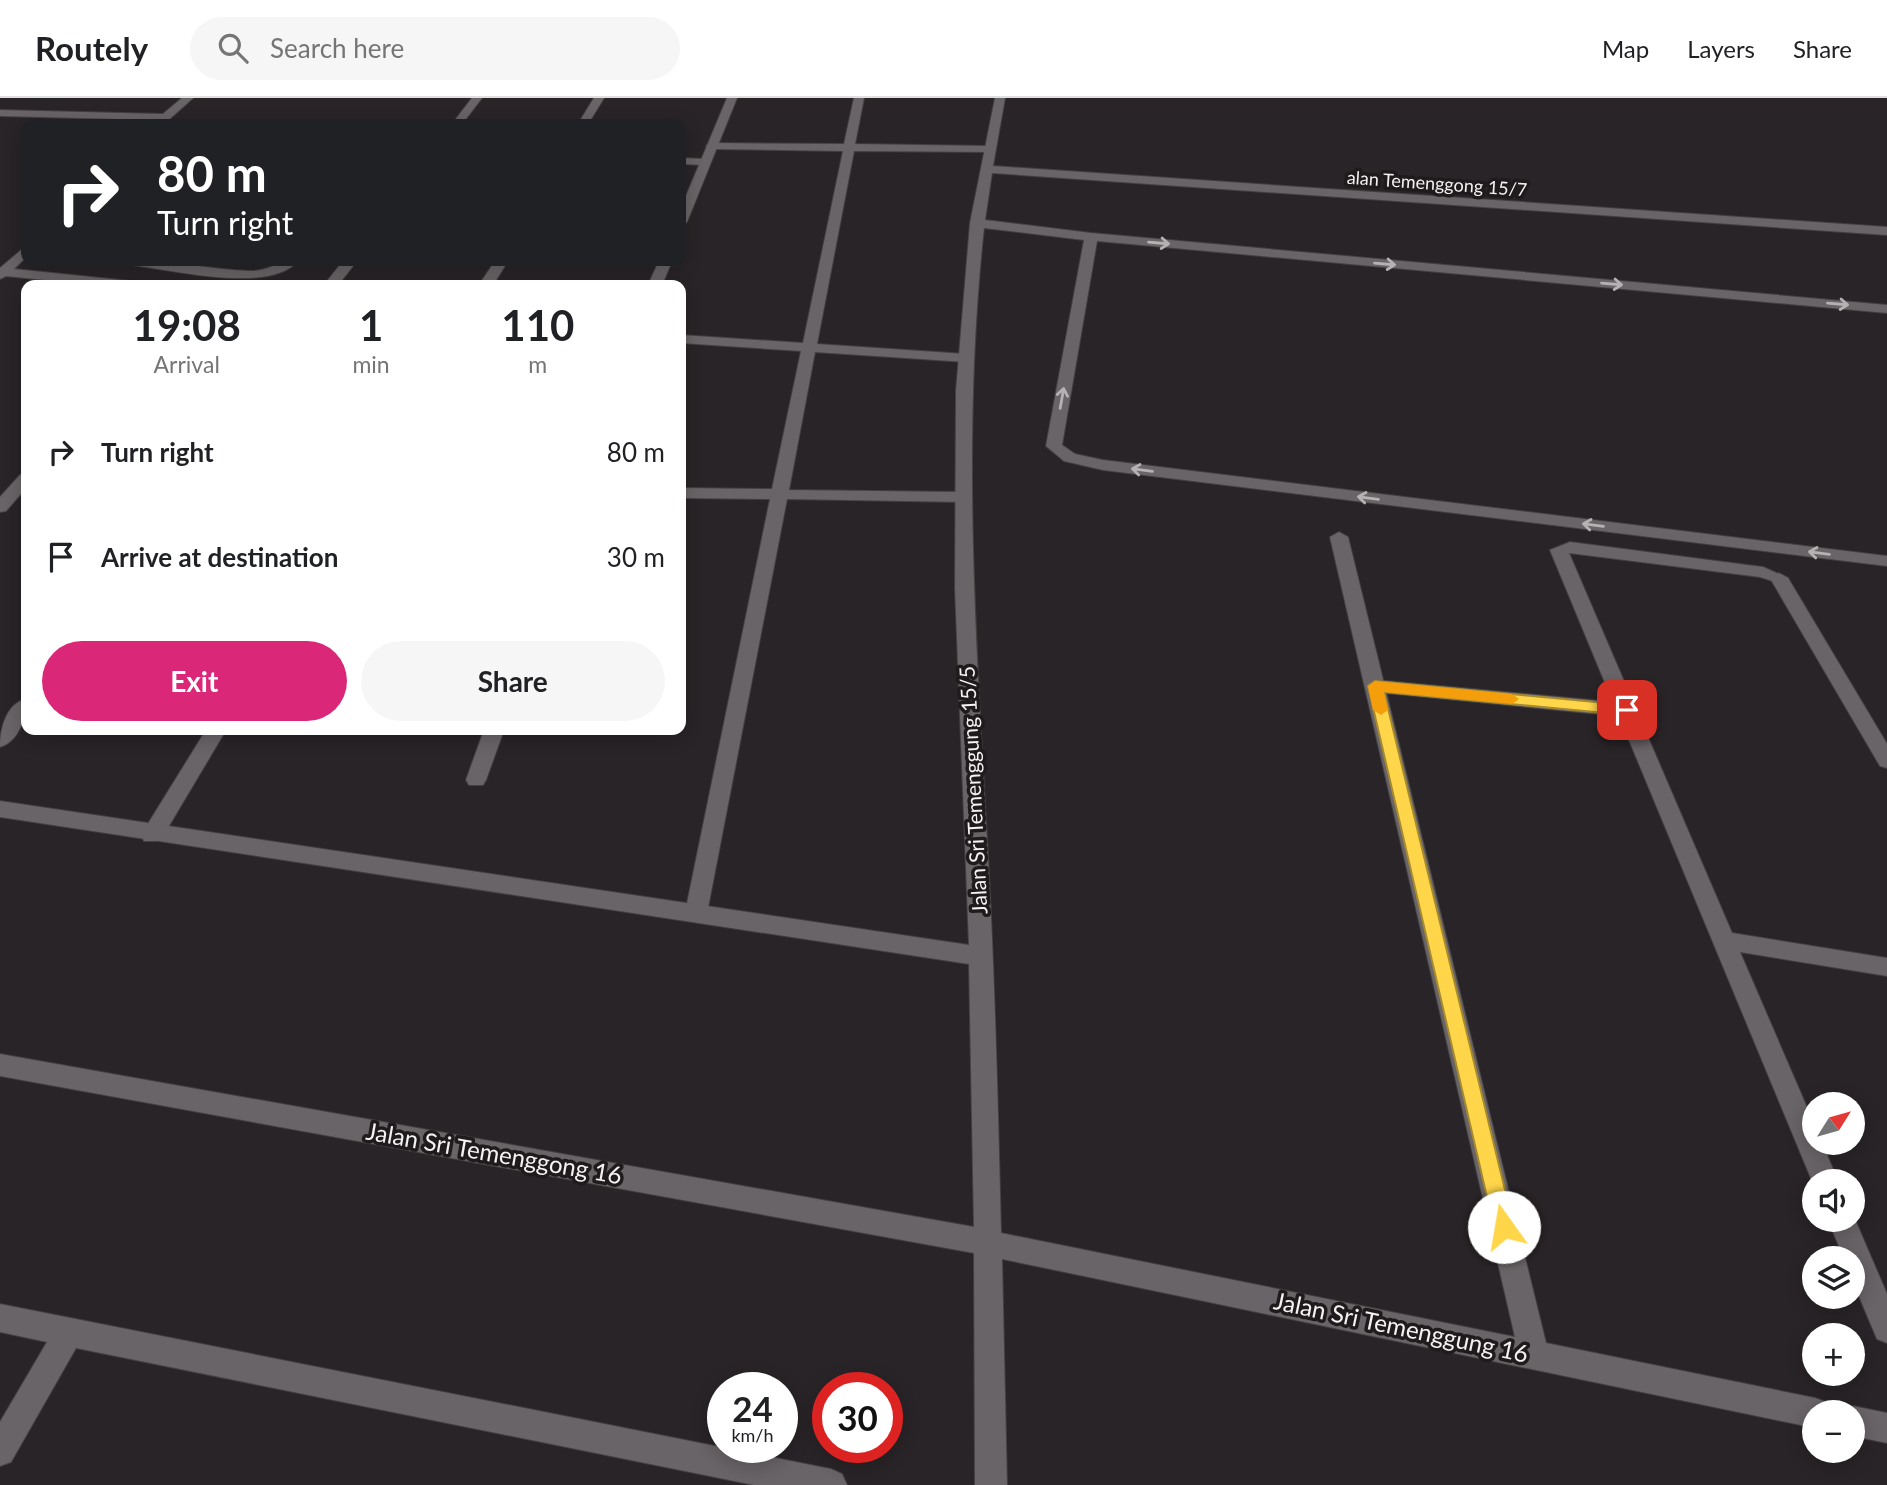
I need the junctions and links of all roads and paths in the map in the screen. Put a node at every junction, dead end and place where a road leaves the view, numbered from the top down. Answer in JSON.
{"nodes":[{"id":1,"x":188,"y":98,"type":"edge"},
{"id":2,"x":477,"y":98,"type":"edge"},
{"id":3,"x":599,"y":98,"type":"edge"},
{"id":4,"x":732,"y":98,"type":"edge"},
{"id":5,"x":859,"y":98,"type":"edge"},
{"id":6,"x":1000,"y":98,"type":"edge"},
{"id":7,"x":0,"y":113,"type":"edge"},
{"id":8,"x":138,"y":119,"type":"edge"},
{"id":9,"x":162,"y":119,"type":"edge"},
{"id":10,"x":461,"y":119,"type":"edge"},
{"id":11,"x":586,"y":119,"type":"edge"},
{"id":12,"x":712,"y":146,"type":"junction"},
{"id":13,"x":849,"y":148,"type":"junction"},
{"id":14,"x":989,"y":149,"type":"junction"},
{"id":15,"x":686,"y":161,"type":"edge"},
{"id":16,"x":705,"y":162,"type":"junction"},
{"id":17,"x":984,"y":169,"type":"junction"},
{"id":18,"x":686,"y":210,"type":"edge"},
{"id":19,"x":976,"y":223,"type":"junction"},
{"id":20,"x":1887,"y":231,"type":"edge"},
{"id":21,"x":1091,"y":237,"type":"junction"},
{"id":22,"x":21,"y":255,"type":"edge"},
{"id":23,"x":190,"y":266,"type":"edge"},
{"id":24,"x":286,"y":266,"type":"edge"},
{"id":25,"x":346,"y":266,"type":"edge"},
{"id":26,"x":1,"y":274,"type":"edge"},
{"id":27,"x":71,"y":280,"type":"edge"},
{"id":28,"x":335,"y":280,"type":"edge"},
{"id":29,"x":1887,"y":309,"type":"edge"},
{"id":30,"x":686,"y":339,"type":"edge"},
{"id":31,"x":810,"y":348,"type":"junction"},
{"id":32,"x":966,"y":358,"type":"junction"},
{"id":33,"x":21,"y":484,"type":"edge"},
{"id":34,"x":686,"y":493,"type":"edge"},
{"id":35,"x":780,"y":494,"type":"junction"},
{"id":36,"x":961,"y":497,"type":"junction"},
{"id":37,"x":0,"y":507,"type":"edge"},
{"id":38,"x":1339,"y":537,"type":"dead end"},
{"id":39,"x":1887,"y":561,"type":"edge"},
{"id":40,"x":1375,"y":686,"type":"junction"},
{"id":41,"x":1627,"y":710,"type":"junction"},
{"id":42,"x":21,"y":712,"type":"edge"},
{"id":43,"x":213,"y":735,"type":"edge"},
{"id":44,"x":492,"y":735,"type":"edge"},
{"id":45,"x":0,"y":740,"type":"edge"},
{"id":46,"x":1884,"y":750,"type":"edge"},
{"id":47,"x":476,"y":780,"type":"dead end"},
{"id":48,"x":0,"y":810,"type":"edge"},
{"id":49,"x":152,"y":835,"type":"junction"},
{"id":50,"x":696,"y":913,"type":"junction"},
{"id":51,"x":1726,"y":941,"type":"junction"},
{"id":52,"x":981,"y":956,"type":"junction"},
{"id":53,"x":1887,"y":967,"type":"edge"},
{"id":54,"x":0,"y":1065,"type":"edge"},
{"id":55,"x":1820,"y":1169,"type":"edge"},
{"id":56,"x":1847,"y":1232,"type":"edge"},
{"id":57,"x":988,"y":1243,"type":"junction"},
{"id":58,"x":0,"y":1318,"type":"edge"},
{"id":59,"x":1887,"y":1329,"type":"edge"},
{"id":60,"x":69,"y":1332,"type":"junction"},
{"id":61,"x":1534,"y":1356,"type":"junction"},
{"id":62,"x":1802,"y":1410,"type":"edge"},
{"id":63,"x":1865,"y":1423,"type":"edge"},
{"id":64,"x":1887,"y":1428,"type":"edge"},
{"id":65,"x":0,"y":1451,"type":"edge"},
{"id":66,"x":831,"y":1485,"type":"edge"},
{"id":67,"x":991,"y":1485,"type":"edge"}],
"edges":[{"from":1,"to":9,"type":"street"},
{"from":2,"to":10,"type":"street"},
{"from":3,"to":11,"type":"street"},
{"from":4,"to":12,"type":"street"},
{"from":5,"to":13,"type":"street"},
{"from":6,"to":14,"type":"street","name":"Jalan Sri Temenggung 15/5"},
{"from":7,"to":8,"type":"street"},
{"from":12,"to":13,"type":"street"},
{"from":12,"to":16,"type":"street"},
{"from":13,"to":14,"type":"street"},
{"from":13,"to":31,"type":"street"},
{"from":14,"to":17,"type":"street","name":"Jalan Sri Temenggung 15/5"},
{"from":15,"to":16,"type":"street"},
{"from":16,"to":18,"type":"street"},
{"from":17,"to":19,"type":"street","name":"Jalan Sri Temenggung 15/5"},
{"from":17,"to":20,"type":"street","name":"alan Temenggong 15/7"},
{"from":19,"to":21,"type":"street"},
{"from":19,"to":32,"type":"street","name":"Jalan Sri Temenggung 15/5"},
{"from":21,"to":29,"type":"street","one_way":true},
{"from":39,"to":21,"type":"street","one_way":true},
{"from":22,"to":26,"type":"street"},
{"from":23,"to":24,"type":"street"},
{"from":25,"to":28,"type":"street"},
{"from":26,"to":27,"type":"street"},
{"from":30,"to":31,"type":"street"},
{"from":31,"to":32,"type":"street"},
{"from":31,"to":35,"type":"street"},
{"from":32,"to":36,"type":"street","name":"Jalan Sri Temenggung 15/5"},
{"from":33,"to":37,"type":"street"},
{"from":34,"to":35,"type":"street"},
{"from":35,"to":36,"type":"street"},
{"from":35,"to":50,"type":"street"},
{"from":36,"to":52,"type":"street","name":"Jalan Sri Temenggung 15/5"},
{"from":38,"to":40,"type":"street"},
{"from":40,"to":41,"type":"street"},
{"from":40,"to":61,"type":"street"},
{"from":41,"to":46,"type":"street"},
{"from":41,"to":51,"type":"street"},
{"from":42,"to":45,"type":"street"},
{"from":43,"to":49,"type":"street"},
{"from":44,"to":47,"type":"street"},
{"from":48,"to":49,"type":"street"},
{"from":49,"to":50,"type":"street"},
{"from":50,"to":52,"type":"street"},
{"from":51,"to":53,"type":"street"},
{"from":51,"to":55,"type":"street"},
{"from":52,"to":57,"type":"street","name":"Jalan Sri Temenggung 15/5"},
{"from":54,"to":57,"type":"street","name":"Jalan Sri Temenggong 16"},
{"from":56,"to":59,"type":"street"},
{"from":57,"to":61,"type":"street","name":"Jalan Sri Temenggung 16"},
{"from":57,"to":67,"type":"street","name":"Jalan Sri Temenggung 15/5"},
{"from":58,"to":60,"type":"street"},
{"from":60,"to":65,"type":"street"},
{"from":60,"to":66,"type":"street"},
{"from":61,"to":62,"type":"street","name":"Jalan Sri Temenggung 16"},
{"from":63,"to":64,"type":"street"}]}
